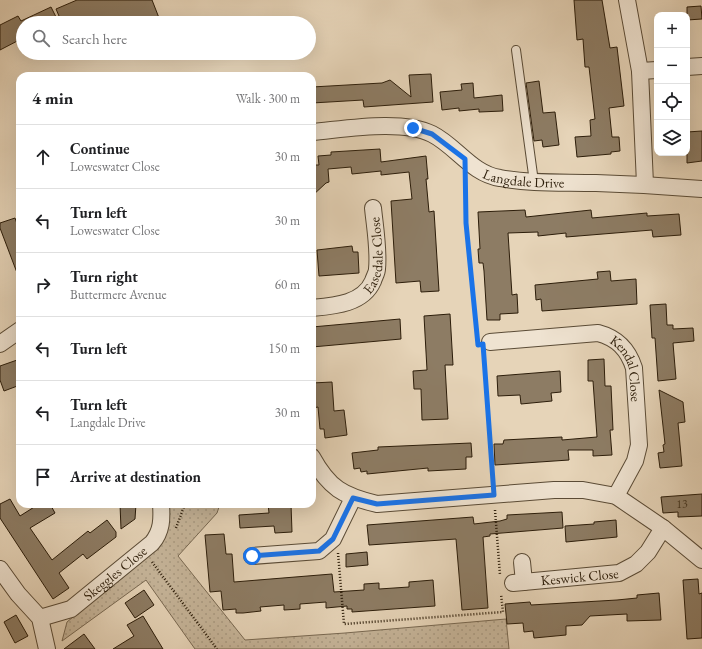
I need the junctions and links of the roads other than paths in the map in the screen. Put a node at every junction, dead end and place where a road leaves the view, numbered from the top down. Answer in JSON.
{"nodes":[{"id":1,"x":627,"y":0,"type":"edge"},
{"id":2,"x":516,"y":50,"type":"dead end"},
{"id":3,"x":702,"y":66,"type":"edge"},
{"id":4,"x":690,"y":67,"type":"edge"},
{"id":5,"x":654,"y":70,"type":"edge"},
{"id":6,"x":640,"y":71,"type":"junction"},
{"id":7,"x":316,"y":132,"type":"edge"},
{"id":8,"x":534,"y":182,"type":"junction"},
{"id":9,"x":645,"y":184,"type":"junction"},
{"id":10,"x":702,"y":189,"type":"edge"},
{"id":11,"x":373,"y":208,"type":"dead end"},
{"id":12,"x":316,"y":308,"type":"edge"},
{"id":13,"x":16,"y":333,"type":"edge"},
{"id":14,"x":486,"y":343,"type":"road end"},
{"id":15,"x":0,"y":344,"type":"edge"},
{"id":16,"x":316,"y":465,"type":"edge"},
{"id":17,"x":616,"y":496,"type":"junction"},
{"id":18,"x":353,"y":498,"type":"junction"},
{"id":19,"x":161,"y":508,"type":"edge"},
{"id":20,"x":663,"y":528,"type":"junction"},
{"id":21,"x":252,"y":556,"type":"dead end"},
{"id":22,"x":702,"y":560,"type":"edge"},
{"id":23,"x":522,"y":562,"type":"dead end"},
{"id":24,"x":0,"y":569,"type":"edge"},
{"id":25,"x":40,"y":618,"type":"junction"},
{"id":26,"x":47,"y":649,"type":"edge"}],
"edges":[{"from":1,"to":6,"type":"street"},
{"from":2,"to":8,"type":"lane"},
{"from":3,"to":4,"type":"street"},
{"from":5,"to":6,"type":"street"},
{"from":6,"to":9,"type":"street"},
{"from":7,"to":8,"type":"street","name":"Langdale Drive"},
{"from":8,"to":9,"type":"street","name":"Langdale Drive"},
{"from":9,"to":10,"type":"street","name":"Langdale Drive"},
{"from":11,"to":12,"type":"street","name":"Easedale Close"},
{"from":13,"to":15,"type":"street"},
{"from":14,"to":17,"type":"street","name":"Kendal Close"},
{"from":16,"to":18,"type":"street"},
{"from":17,"to":18,"type":"street"},
{"from":17,"to":20,"type":"street"},
{"from":18,"to":21,"type":"street"},
{"from":19,"to":25,"type":"street","name":"Skeggles Close"},
{"from":20,"to":22,"type":"street"},
{"from":20,"to":23,"type":"street","name":"Keswick Close"},
{"from":24,"to":25,"type":"street"},
{"from":25,"to":26,"type":"street"}]}
